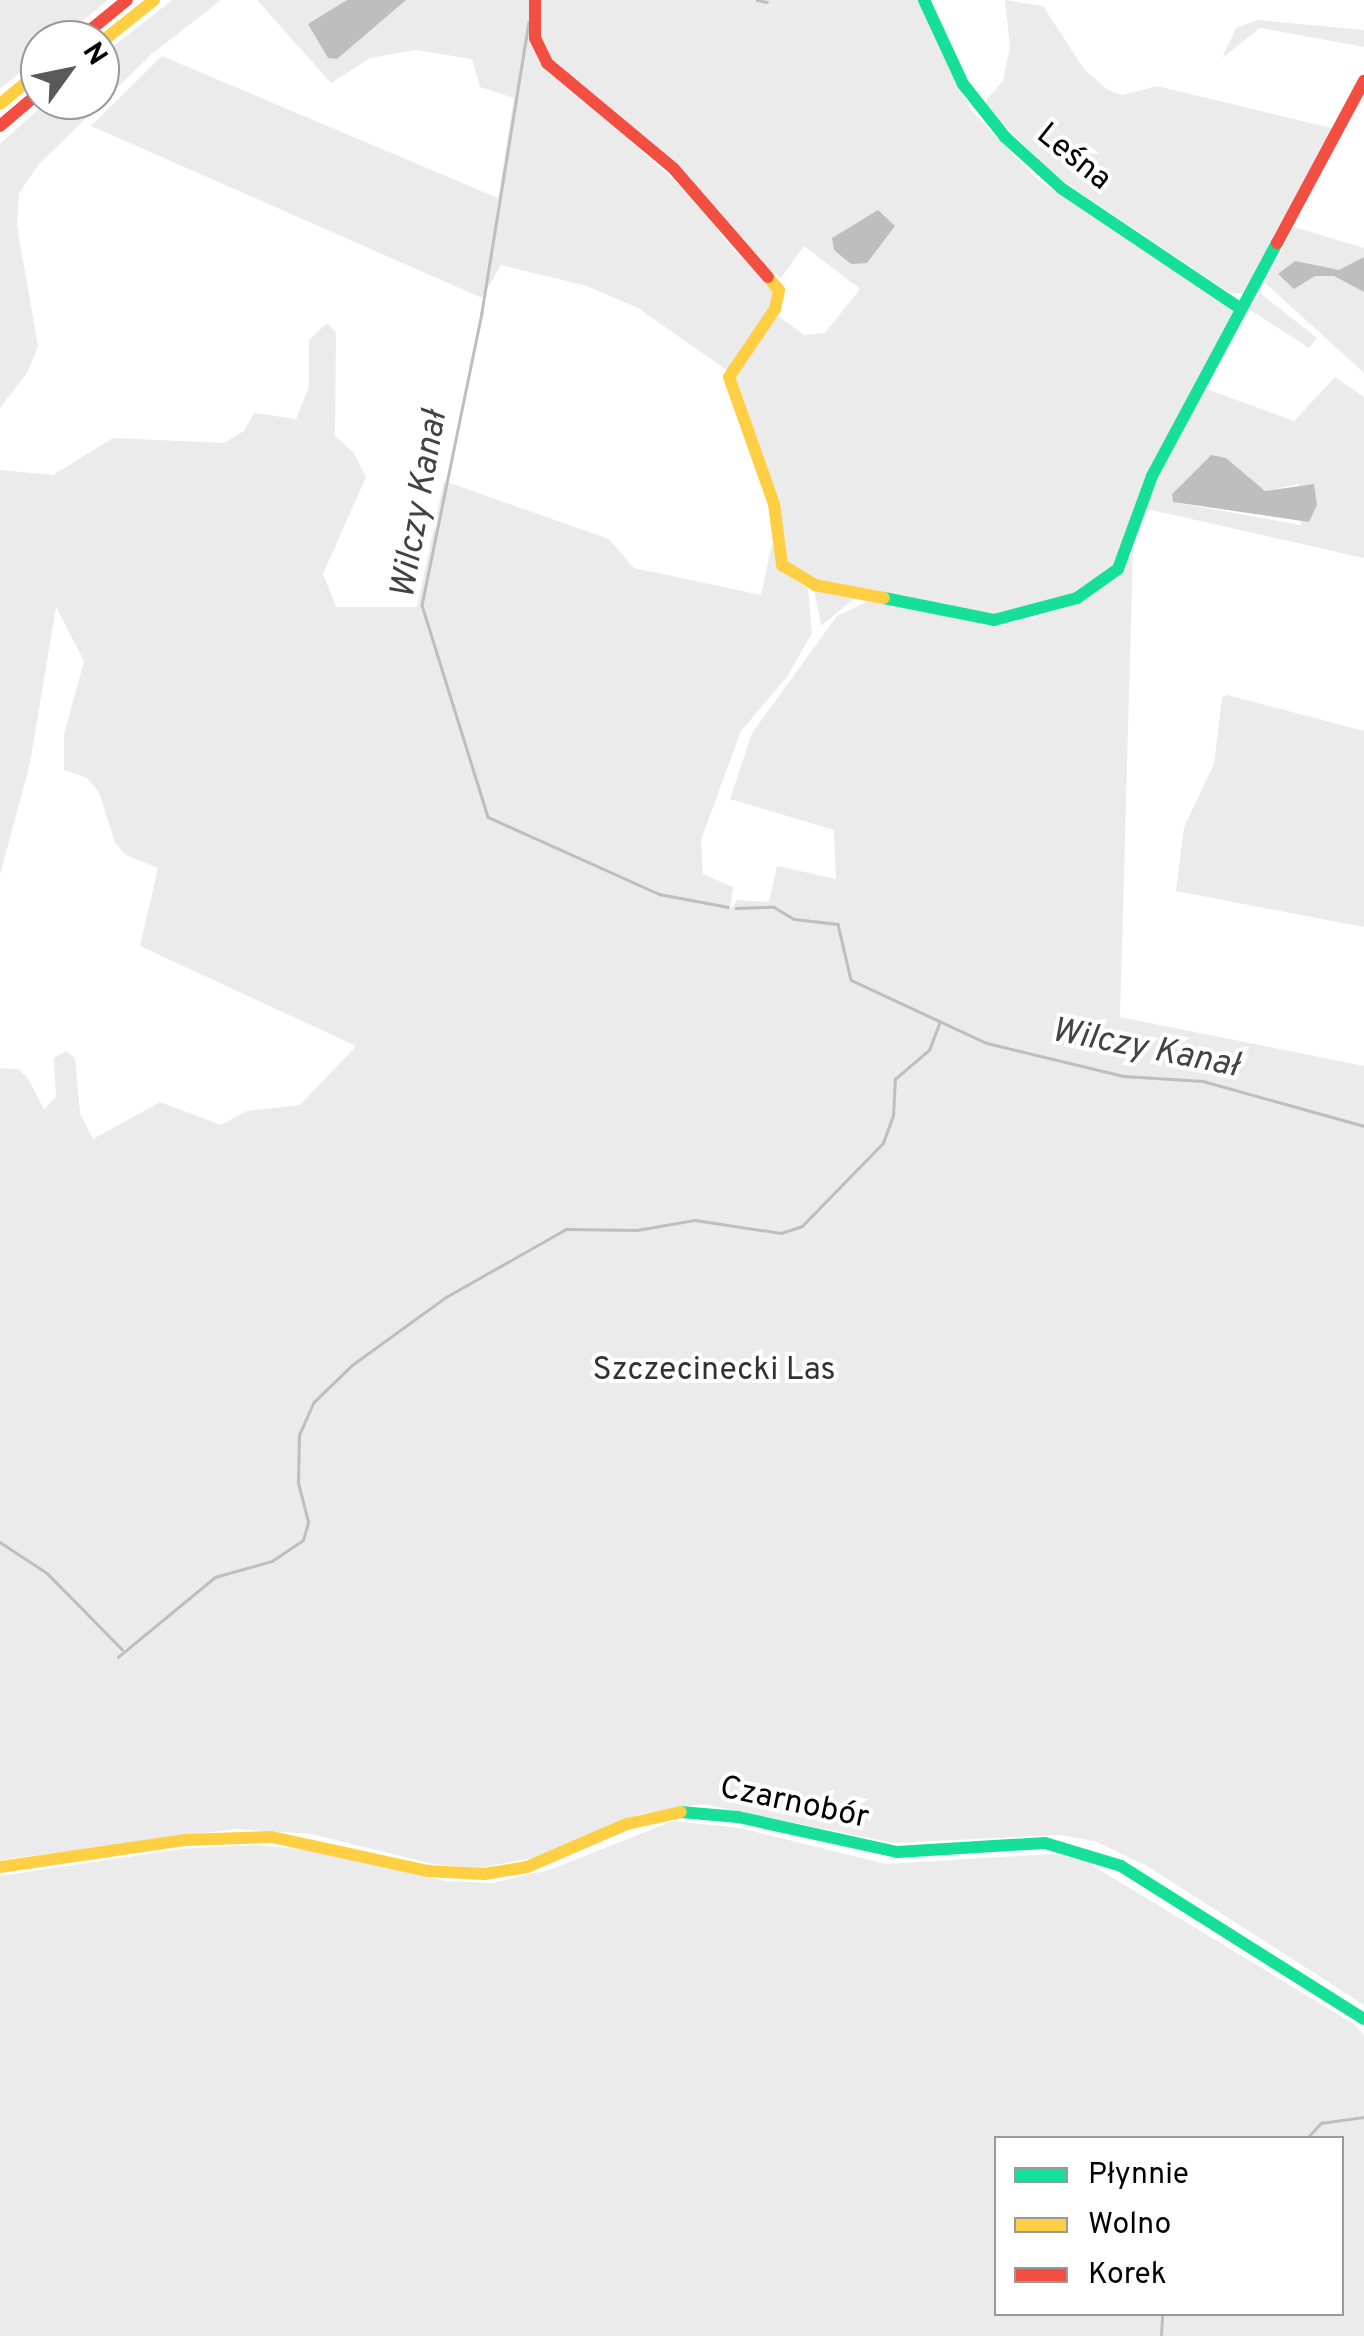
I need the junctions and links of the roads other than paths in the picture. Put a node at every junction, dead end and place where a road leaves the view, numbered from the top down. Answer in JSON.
{"nodes":[{"id":1,"x":127,"y":0,"type":"edge"},
{"id":2,"x":154,"y":0,"type":"edge"},
{"id":3,"x":535,"y":0,"type":"edge"},
{"id":4,"x":924,"y":0,"type":"edge"},
{"id":5,"x":102,"y":20,"type":"edge"},
{"id":6,"x":120,"y":27,"type":"edge"},
{"id":7,"x":1364,"y":80,"type":"edge"},
{"id":8,"x":20,"y":110,"type":"edge"},
{"id":9,"x":0,"y":130,"type":"edge"},
{"id":10,"x":1241,"y":309,"type":"junction"},
{"id":11,"x":0,"y":1868,"type":"edge"},
{"id":12,"x":1364,"y":2019,"type":"edge"}],
"edges":[{"from":1,"to":5,"type":"main road"},
{"from":2,"to":6,"type":"main road"},
{"from":3,"to":10,"type":"main road"},
{"from":4,"to":10,"type":"main road","name":"Leśna"},
{"from":7,"to":10,"type":"main road"},
{"from":8,"to":9,"type":"main road"},
{"from":11,"to":12,"type":"main road","name":"Czarnobór"}]}
